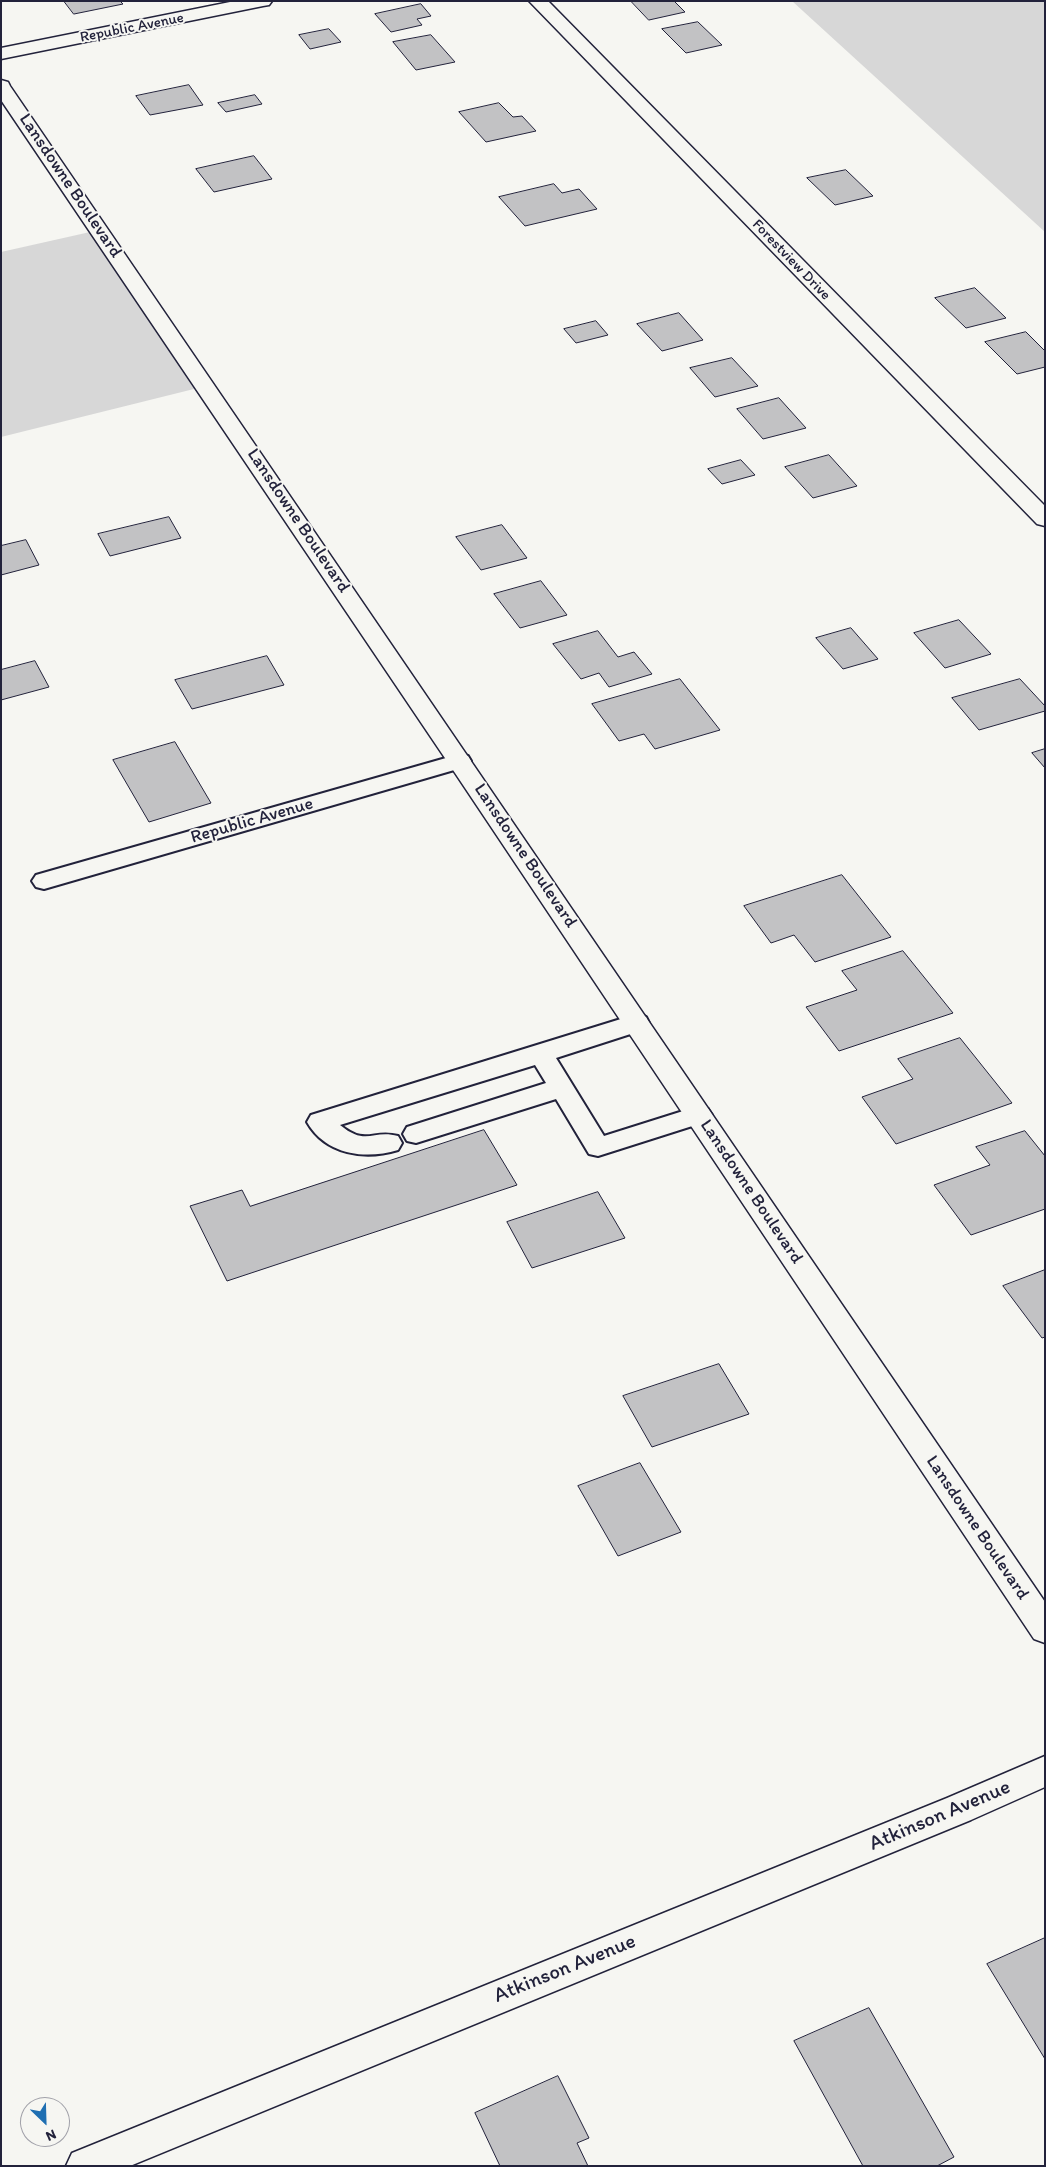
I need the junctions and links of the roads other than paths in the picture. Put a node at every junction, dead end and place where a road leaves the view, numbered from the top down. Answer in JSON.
{"nodes":[{"id":1,"x":263,"y":1,"type":"edge"},
{"id":2,"x":538,"y":1,"type":"edge"},
{"id":3,"x":1,"y":54,"type":"edge"},
{"id":4,"x":1,"y":86,"type":"edge"},
{"id":5,"x":1045,"y":519,"type":"edge"},
{"id":6,"x":460,"y":760,"type":"junction"},
{"id":7,"x":44,"y":881,"type":"dead end"},
{"id":8,"x":636,"y":1023,"type":"junction"},
{"id":9,"x":541,"y":1054,"type":"junction"},
{"id":10,"x":561,"y":1088,"type":"junction"},
{"id":11,"x":699,"y":1115,"type":"junction"},
{"id":12,"x":416,"y":1134,"type":"dead end"},
{"id":13,"x":389,"y":1143,"type":"dead end"},
{"id":14,"x":1045,"y":1629,"type":"edge"},
{"id":15,"x":1045,"y":1771,"type":"edge"},
{"id":16,"x":85,"y":2166,"type":"edge"}],
"edges":[{"from":1,"to":3,"type":"street","name":"Republic Avenue"},
{"from":2,"to":5,"type":"street","name":"Forestview Drive"},
{"from":4,"to":6,"type":"street","name":"Lansdowne Boulevard"},
{"from":6,"to":7,"type":"lane","name":"Republic Avenue"},
{"from":6,"to":8,"type":"street","name":"Lansdowne Boulevard"},
{"from":8,"to":9,"type":"lane"},
{"from":8,"to":11,"type":"street","name":"Lansdowne Boulevard"},
{"from":9,"to":10,"type":"lane"},
{"from":9,"to":13,"type":"lane"},
{"from":10,"to":11,"type":"lane"},
{"from":10,"to":12,"type":"lane"},
{"from":11,"to":14,"type":"street","name":"Lansdowne Boulevard"},
{"from":15,"to":16,"type":"street","name":"Atkinson Avenue"}]}
